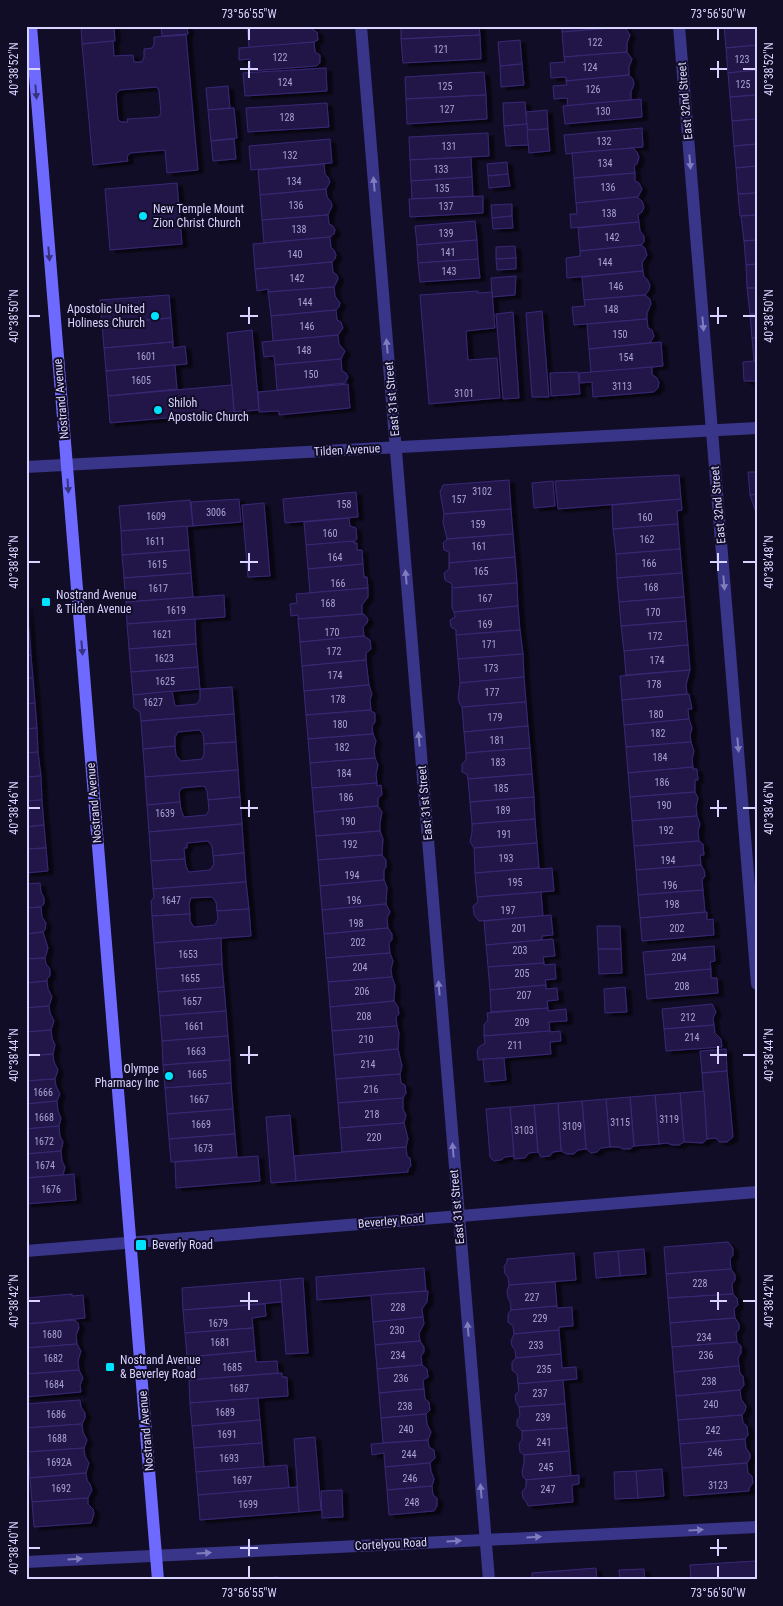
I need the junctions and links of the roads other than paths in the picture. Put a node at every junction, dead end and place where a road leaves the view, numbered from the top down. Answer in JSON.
{"nodes":[{"id":1,"x":31,"y":26,"type":"edge"},
{"id":2,"x":361,"y":26,"type":"edge"},
{"id":3,"x":679,"y":26,"type":"edge"},
{"id":4,"x":757,"y":428,"type":"edge"},
{"id":5,"x":712,"y":430,"type":"junction"},
{"id":6,"x":396,"y":447,"type":"junction"},
{"id":7,"x":66,"y":465,"type":"junction"},
{"id":8,"x":26,"y":467,"type":"edge"},
{"id":9,"x":757,"y":984,"type":"edge"},
{"id":10,"x":757,"y":1192,"type":"edge"},
{"id":11,"x":458,"y":1216,"type":"junction"},
{"id":12,"x":130,"y":1243,"type":"junction"},
{"id":13,"x":26,"y":1251,"type":"edge"},
{"id":14,"x":757,"y":1527,"type":"edge"},
{"id":15,"x":485,"y":1540,"type":"junction"},
{"id":16,"x":156,"y":1555,"type":"junction"},
{"id":17,"x":26,"y":1562,"type":"edge"},
{"id":18,"x":158,"y":1580,"type":"edge"},
{"id":19,"x":489,"y":1580,"type":"edge"}],
"edges":[{"from":1,"to":7,"type":"main road","name":"Nostrand Avenue","one_way":true},
{"from":6,"to":2,"type":"street","name":"East 31st Street","one_way":true},
{"from":3,"to":5,"type":"street","name":"East 32nd Street","one_way":true},
{"from":4,"to":5,"type":"street","name":"Tilden Avenue"},
{"from":5,"to":6,"type":"street","name":"Tilden Avenue"},
{"from":5,"to":9,"type":"street","name":"East 32nd Street","one_way":true},
{"from":6,"to":7,"type":"street","name":"Tilden Avenue"},
{"from":11,"to":6,"type":"street","name":"East 31st Street","one_way":true},
{"from":7,"to":8,"type":"street","name":"Tilden Avenue"},
{"from":7,"to":12,"type":"main road","name":"Nostrand Avenue","one_way":true},
{"from":10,"to":11,"type":"street","name":"Beverley Road"},
{"from":11,"to":12,"type":"street","name":"Beverley Road"},
{"from":15,"to":11,"type":"street","name":"East 31st Street","one_way":true},
{"from":12,"to":13,"type":"street","name":"Beverley Road"},
{"from":12,"to":16,"type":"main road","name":"Nostrand Avenue"},
{"from":15,"to":14,"type":"street","name":"Cortelyou Road","one_way":true},
{"from":16,"to":15,"type":"street","name":"Cortelyou Road","one_way":true},
{"from":15,"to":19,"type":"street","name":"East 31st Street"},
{"from":17,"to":16,"type":"street","name":"Cortelyou Road","one_way":true},
{"from":16,"to":18,"type":"main road","name":"Nostrand Avenue"}]}
